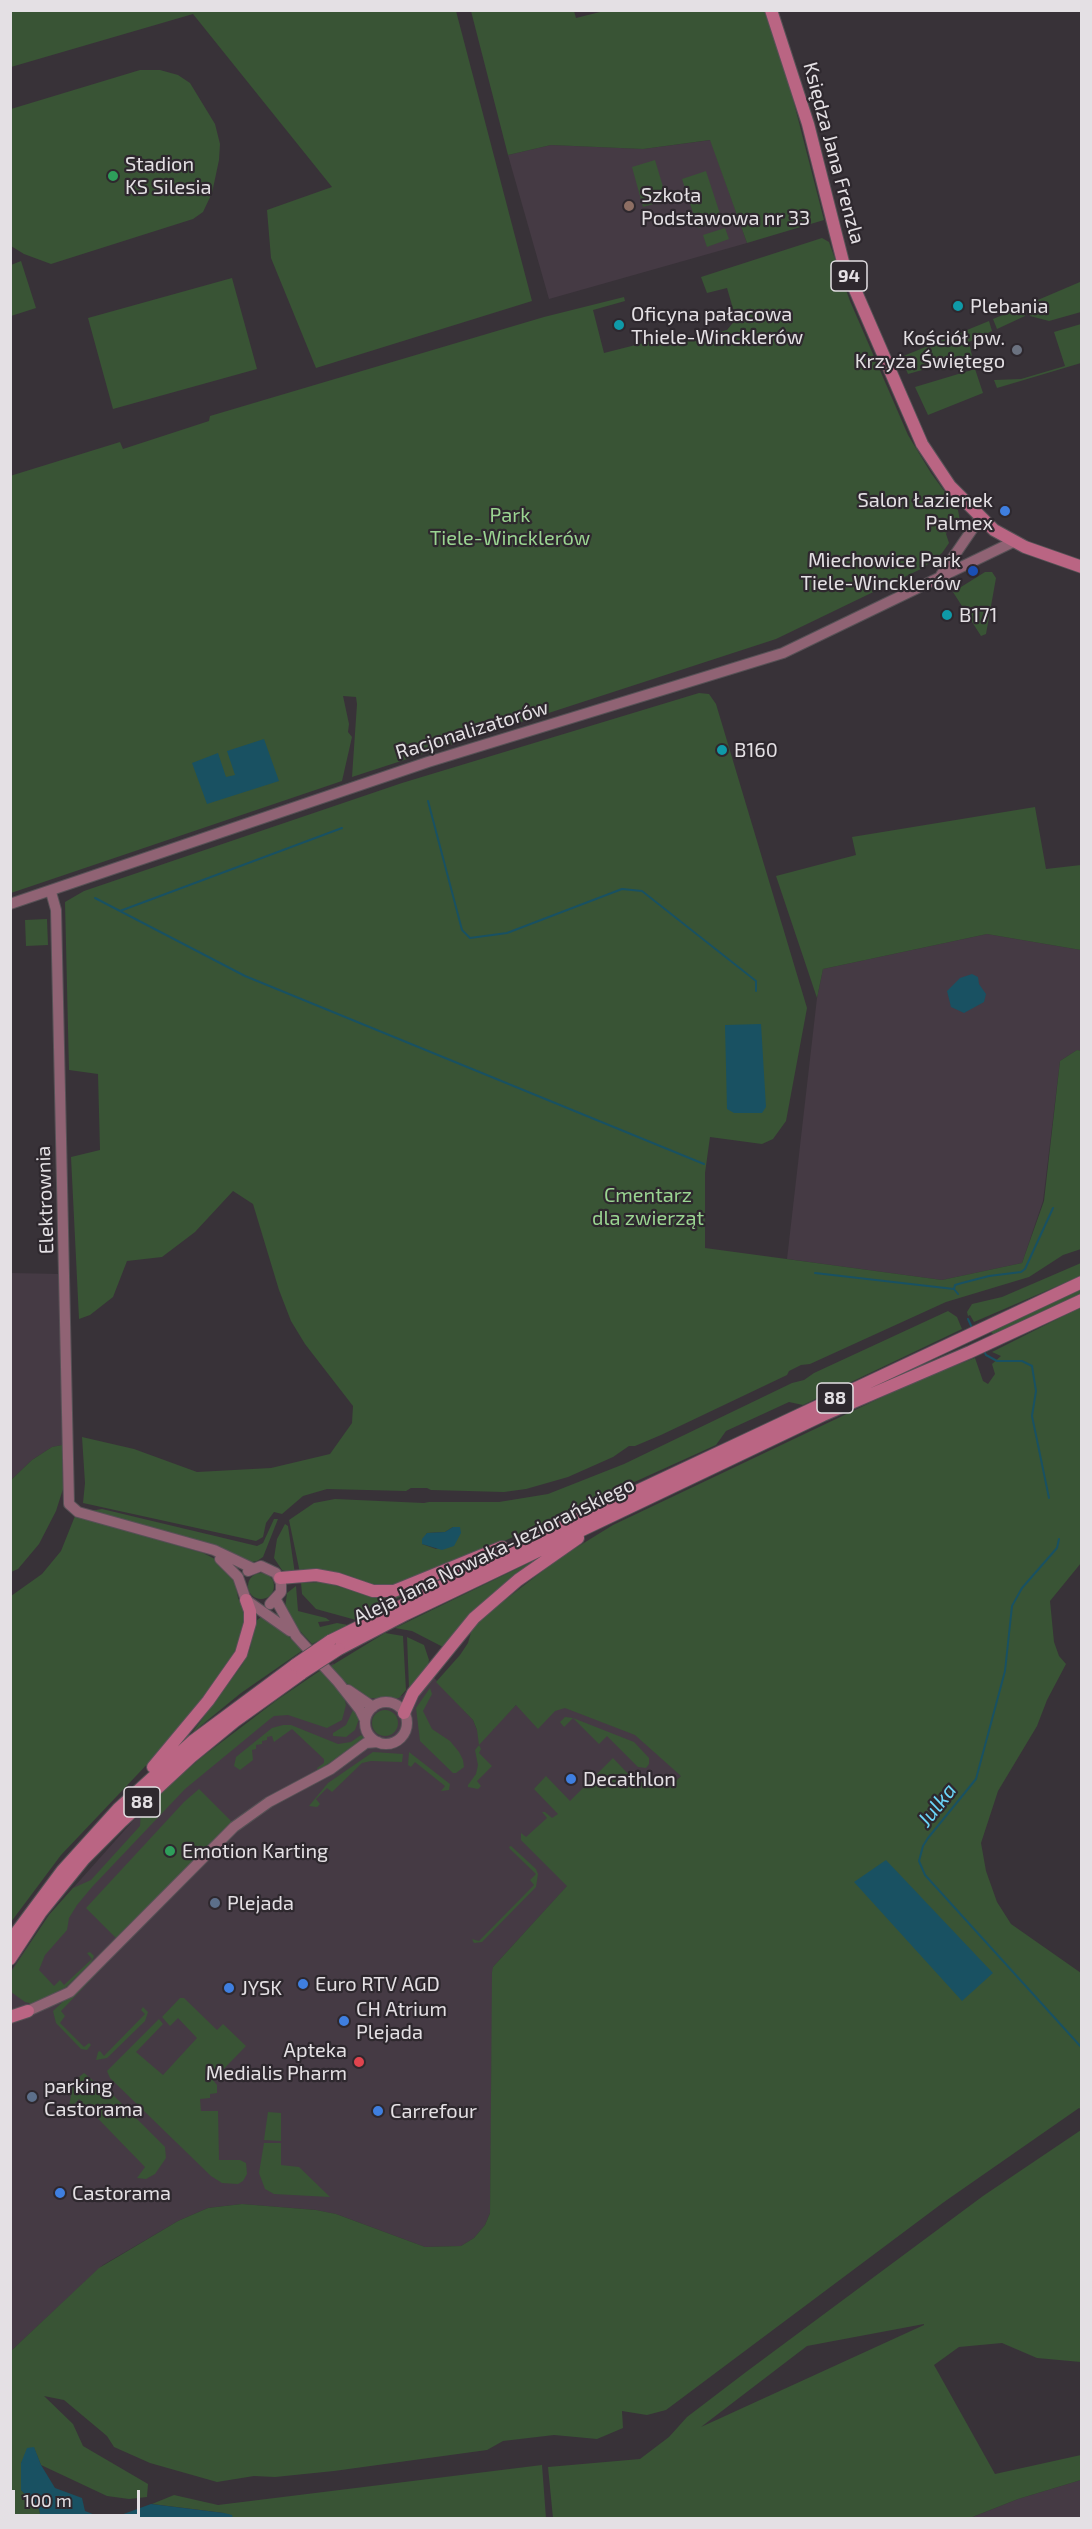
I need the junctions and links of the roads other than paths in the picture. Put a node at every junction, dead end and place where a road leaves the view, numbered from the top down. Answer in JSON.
{"nodes":[{"id":1,"x":771,"y":10,"type":"edge"},
{"id":2,"x":980,"y":518,"type":"junction"},
{"id":3,"x":1013,"y":542,"type":"junction"},
{"id":4,"x":1082,"y":567,"type":"edge"},
{"id":5,"x":939,"y":578,"type":"junction"},
{"id":6,"x":51,"y":892,"type":"junction"},
{"id":7,"x":10,"y":904,"type":"edge"},
{"id":8,"x":1082,"y":1282,"type":"edge"},
{"id":9,"x":1082,"y":1300,"type":"edge"},
{"id":10,"x":605,"y":1512,"type":"junction"},
{"id":11,"x":202,"y":1547,"type":"junction"},
{"id":12,"x":252,"y":1568,"type":"junction"},
{"id":13,"x":280,"y":1578,"type":"junction"},
{"id":14,"x":244,"y":1595,"type":"junction"},
{"id":15,"x":276,"y":1600,"type":"junction"},
{"id":16,"x":258,"y":1606,"type":"junction"},
{"id":17,"x":361,"y":1631,"type":"junction"},
{"id":18,"x":296,"y":1636,"type":"junction"},
{"id":19,"x":299,"y":1669,"type":"junction"},
{"id":20,"x":338,"y":1682,"type":"junction"},
{"id":21,"x":373,"y":1707,"type":"junction"},
{"id":22,"x":404,"y":1713,"type":"junction"},
{"id":23,"x":365,"y":1720,"type":"junction"},
{"id":24,"x":378,"y":1742,"type":"junction"},
{"id":25,"x":75,"y":1856,"type":"junction"},
{"id":26,"x":10,"y":1941,"type":"edge"},
{"id":27,"x":10,"y":1959,"type":"edge"},
{"id":28,"x":28,"y":2011,"type":"joint"},
{"id":29,"x":10,"y":2018,"type":"edge"}],
"edges":[{"from":1,"to":2,"type":"main road","name":"Księdza Jana Frenzla","number":"94"},
{"from":2,"to":3,"type":"main road","name":"Księdza Jana Frenzla","number":"94"},
{"from":2,"to":5,"type":"street","name":"Racjonalizatorów"},
{"from":3,"to":4,"type":"main road","name":"Księdza Jana Frenzla","number":"94"},
{"from":3,"to":5,"type":"street","name":"Racjonalizatorów"},
{"from":5,"to":6,"type":"street","name":"Racjonalizatorów"},
{"from":6,"to":7,"type":"street","name":"Racjonalizatorów"},
{"from":6,"to":11,"type":"street","name":"Elektrownia"},
{"from":8,"to":10,"type":"main road","name":"Aleja Jana Nowaka-Jeziorańskiego","number":"88"},
{"from":9,"to":10,"type":"main road","name":"Aleja Jana Nowaka-Jeziorańskiego","number":"88"},
{"from":10,"to":13,"type":"main road"},
{"from":10,"to":17,"type":"main road","name":"Aleja Jana Nowaka-Jeziorańskiego","number":"88"},
{"from":10,"to":17,"type":"main road","name":"Aleja Jana Nowaka-Jeziorańskiego","number":"88"},
{"from":10,"to":22,"type":"main road"},
{"from":11,"to":12,"type":"street"},
{"from":11,"to":14,"type":"street"},
{"from":12,"to":13,"type":"street"},
{"from":12,"to":14,"type":"street"},
{"from":13,"to":15,"type":"street"},
{"from":14,"to":16,"type":"street"},
{"from":14,"to":25,"type":"main road"},
{"from":15,"to":16,"type":"street"},
{"from":15,"to":18,"type":"street"},
{"from":16,"to":18,"type":"street"},
{"from":17,"to":19,"type":"main road","name":"Aleja Jana Nowaka-Jeziorańskiego","number":"88","bridge":true},
{"from":18,"to":20,"type":"street"},
{"from":19,"to":25,"type":"main road","name":"Aleja Jana Nowaka-Jeziorańskiego","number":"88"},
{"from":19,"to":27,"type":"main road","name":"Aleja Jana Nowaka-Jeziorańskiego","number":"88"},
{"from":20,"to":21,"type":"street"},
{"from":20,"to":23,"type":"street"},
{"from":21,"to":22,"type":"street"},
{"from":21,"to":23,"type":"street"},
{"from":22,"to":24,"type":"street"},
{"from":23,"to":24,"type":"street"},
{"from":24,"to":28,"type":"street"},
{"from":25,"to":26,"type":"main road","name":"Aleja Jana Nowaka-Jeziorańskiego","number":"88"},
{"from":28,"to":29,"type":"main road"}]}
